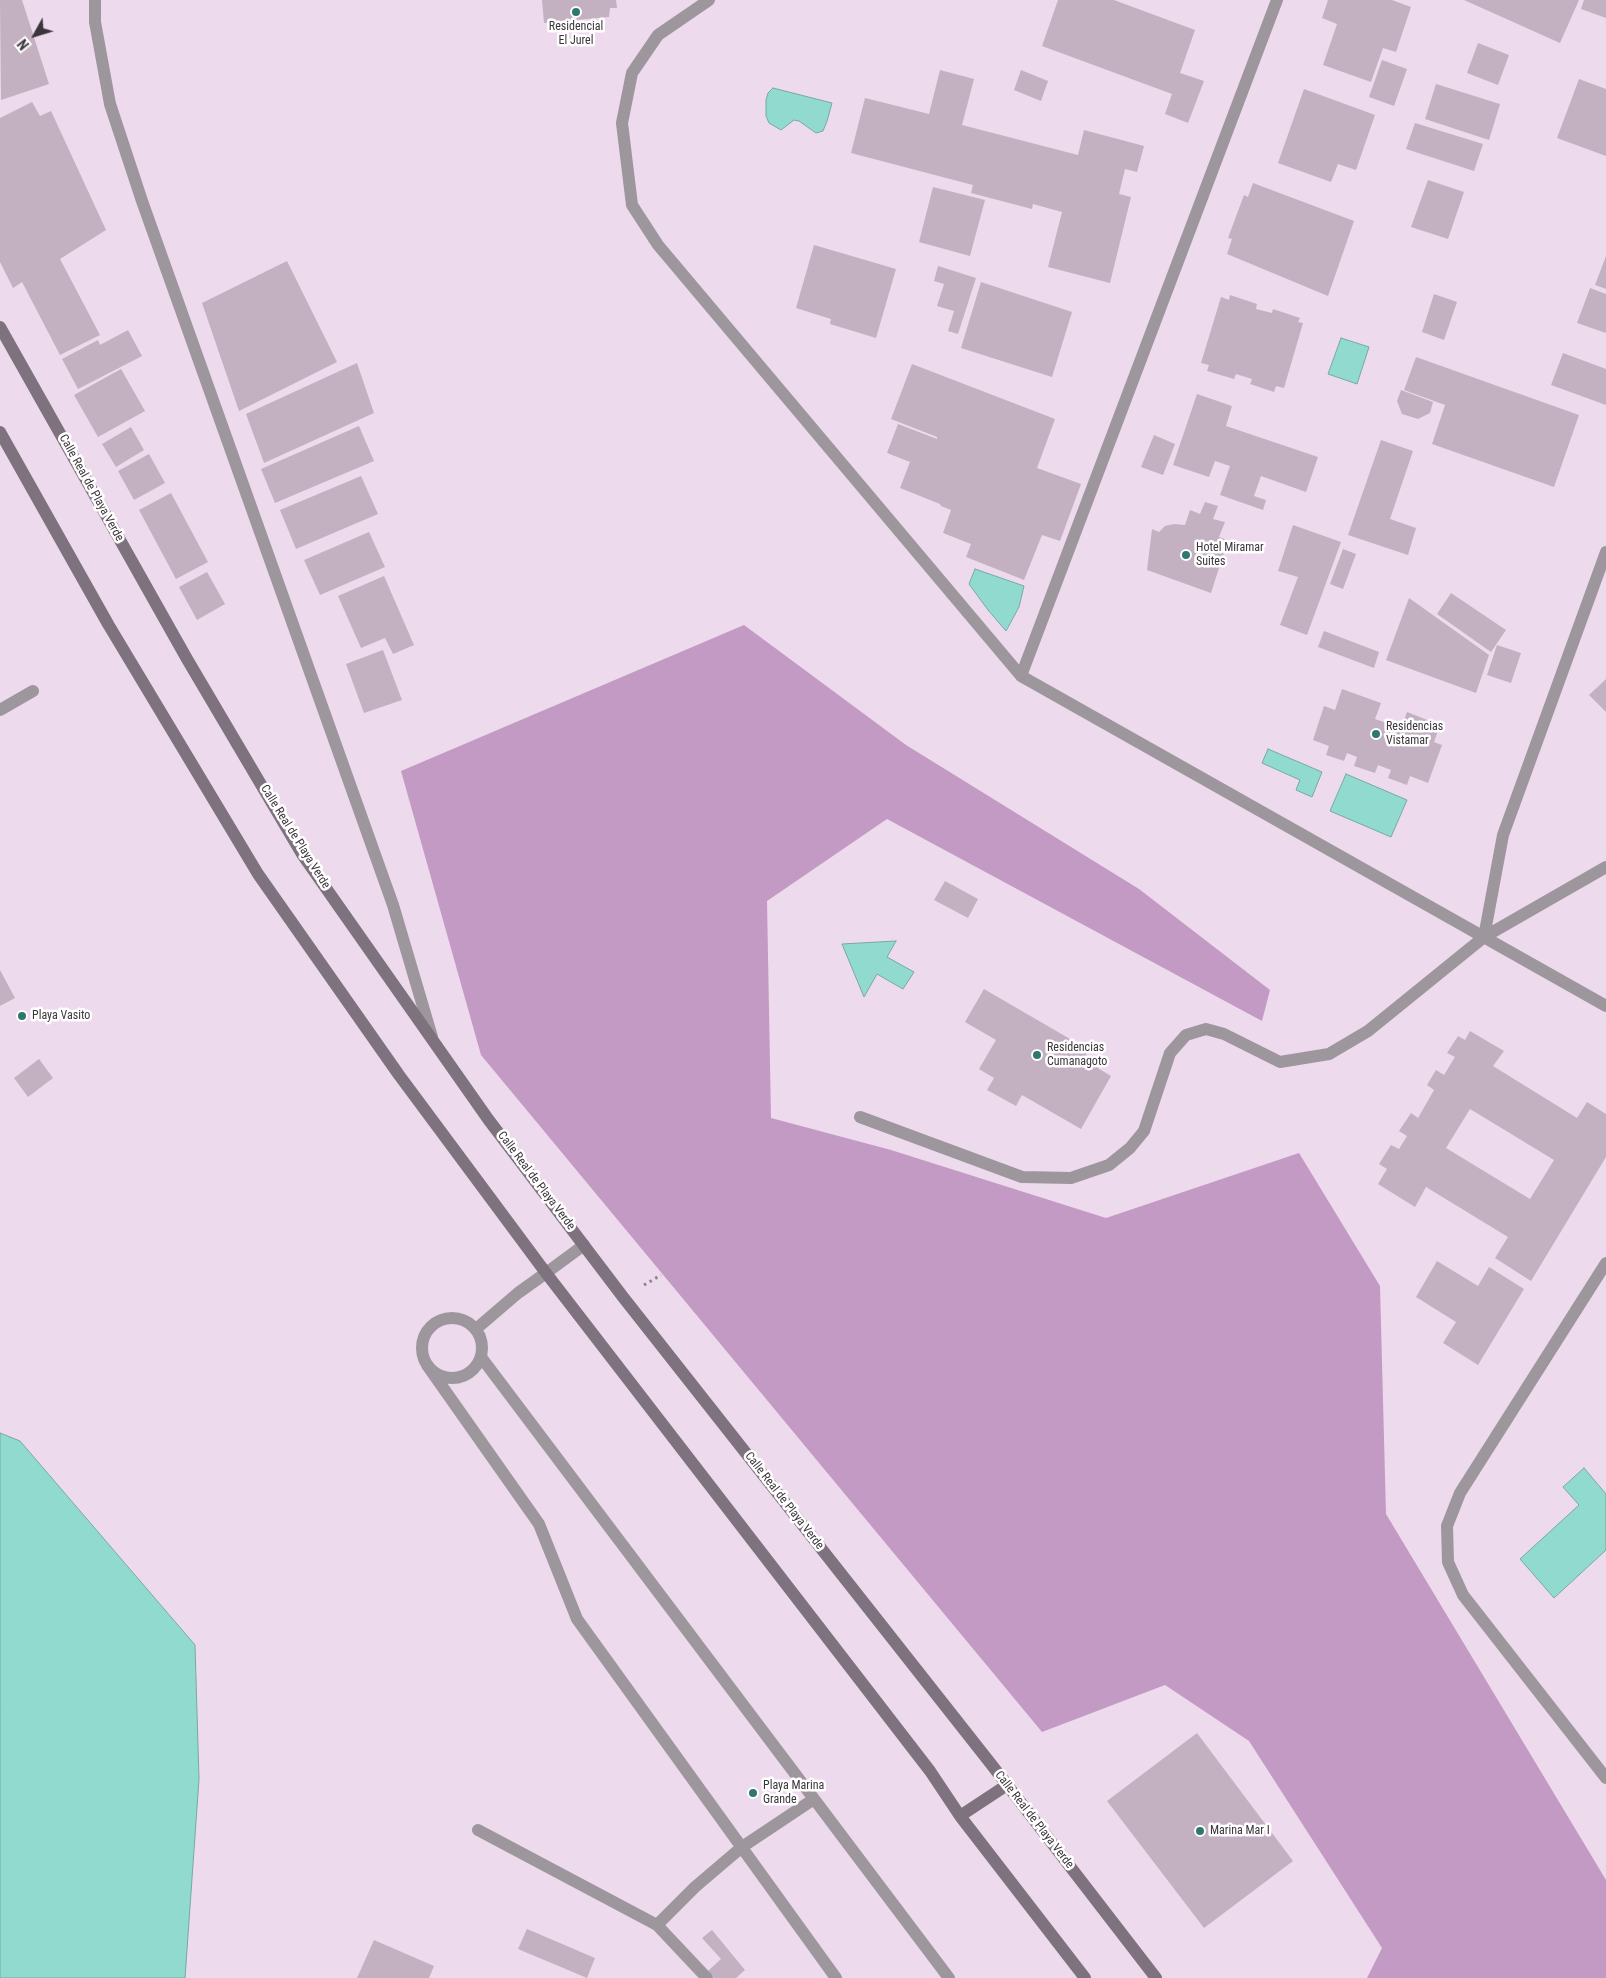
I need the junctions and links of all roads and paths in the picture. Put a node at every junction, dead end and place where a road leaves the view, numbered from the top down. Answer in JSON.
{"nodes":[{"id":1,"x":95,"y":0,"type":"edge"},
{"id":2,"x":709,"y":0,"type":"edge"},
{"id":3,"x":1277,"y":0,"type":"edge"},
{"id":4,"x":0,"y":327,"type":"edge"},
{"id":5,"x":0,"y":432,"type":"edge"},
{"id":6,"x":1606,"y":552,"type":"edge"},
{"id":7,"x":1021,"y":676,"type":"junction"},
{"id":8,"x":33,"y":691,"type":"dead end"},
{"id":9,"x":0,"y":710,"type":"edge"},
{"id":10,"x":1606,"y":867,"type":"edge"},
{"id":11,"x":1484,"y":937,"type":"junction"},
{"id":12,"x":1606,"y":1006,"type":"edge"},
{"id":13,"x":432,"y":1037,"type":"junction"},
{"id":14,"x":860,"y":1117,"type":"dead end"},
{"id":15,"x":584,"y":1245,"type":"junction"},
{"id":16,"x":1606,"y":1263,"type":"edge"},
{"id":17,"x":546,"y":1273,"type":"junction"},
{"id":18,"x":476,"y":1329,"type":"junction"},
{"id":19,"x":481,"y":1357,"type":"junction"},
{"id":20,"x":427,"y":1365,"type":"junction"},
{"id":21,"x":1606,"y":1778,"type":"edge"},
{"id":22,"x":1006,"y":1785,"type":"junction"},
{"id":23,"x":814,"y":1799,"type":"junction"},
{"id":24,"x":960,"y":1816,"type":"junction"},
{"id":25,"x":478,"y":1830,"type":"dead end"},
{"id":26,"x":742,"y":1848,"type":"junction"},
{"id":27,"x":657,"y":1925,"type":"junction"},
{"id":28,"x":708,"y":1978,"type":"edge"},
{"id":29,"x":836,"y":1978,"type":"edge"},
{"id":30,"x":949,"y":1978,"type":"edge"},
{"id":31,"x":1085,"y":1978,"type":"edge"},
{"id":32,"x":1156,"y":1978,"type":"edge"}],
"edges":[{"from":1,"to":13,"type":"street"},
{"from":2,"to":7,"type":"street"},
{"from":3,"to":7,"type":"street"},
{"from":4,"to":13,"type":"street","name":"Calle Real de Playa Verde"},
{"from":5,"to":17,"type":"street"},
{"from":6,"to":11,"type":"street"},
{"from":7,"to":11,"type":"street"},
{"from":8,"to":9,"type":"street"},
{"from":10,"to":11,"type":"street"},
{"from":11,"to":12,"type":"street"},
{"from":11,"to":14,"type":"street"},
{"from":13,"to":15,"type":"street","name":"Calle Real de Playa Verde"},
{"from":15,"to":17,"type":"street"},
{"from":15,"to":22,"type":"street","name":"Calle Real de Playa Verde"},
{"from":16,"to":21,"type":"street"},
{"from":17,"to":18,"type":"street"},
{"from":17,"to":24,"type":"street"},
{"from":18,"to":19,"type":"street"},
{"from":18,"to":20,"type":"street"},
{"from":19,"to":20,"type":"street"},
{"from":19,"to":23,"type":"street"},
{"from":20,"to":26,"type":"street"},
{"from":22,"to":24,"type":"street"},
{"from":22,"to":32,"type":"street","name":"Calle Real de Playa Verde"},
{"from":23,"to":26,"type":"street"},
{"from":23,"to":30,"type":"street"},
{"from":24,"to":31,"type":"street"},
{"from":25,"to":27,"type":"street"},
{"from":26,"to":27,"type":"street"},
{"from":26,"to":29,"type":"street"},
{"from":27,"to":28,"type":"street"}]}
